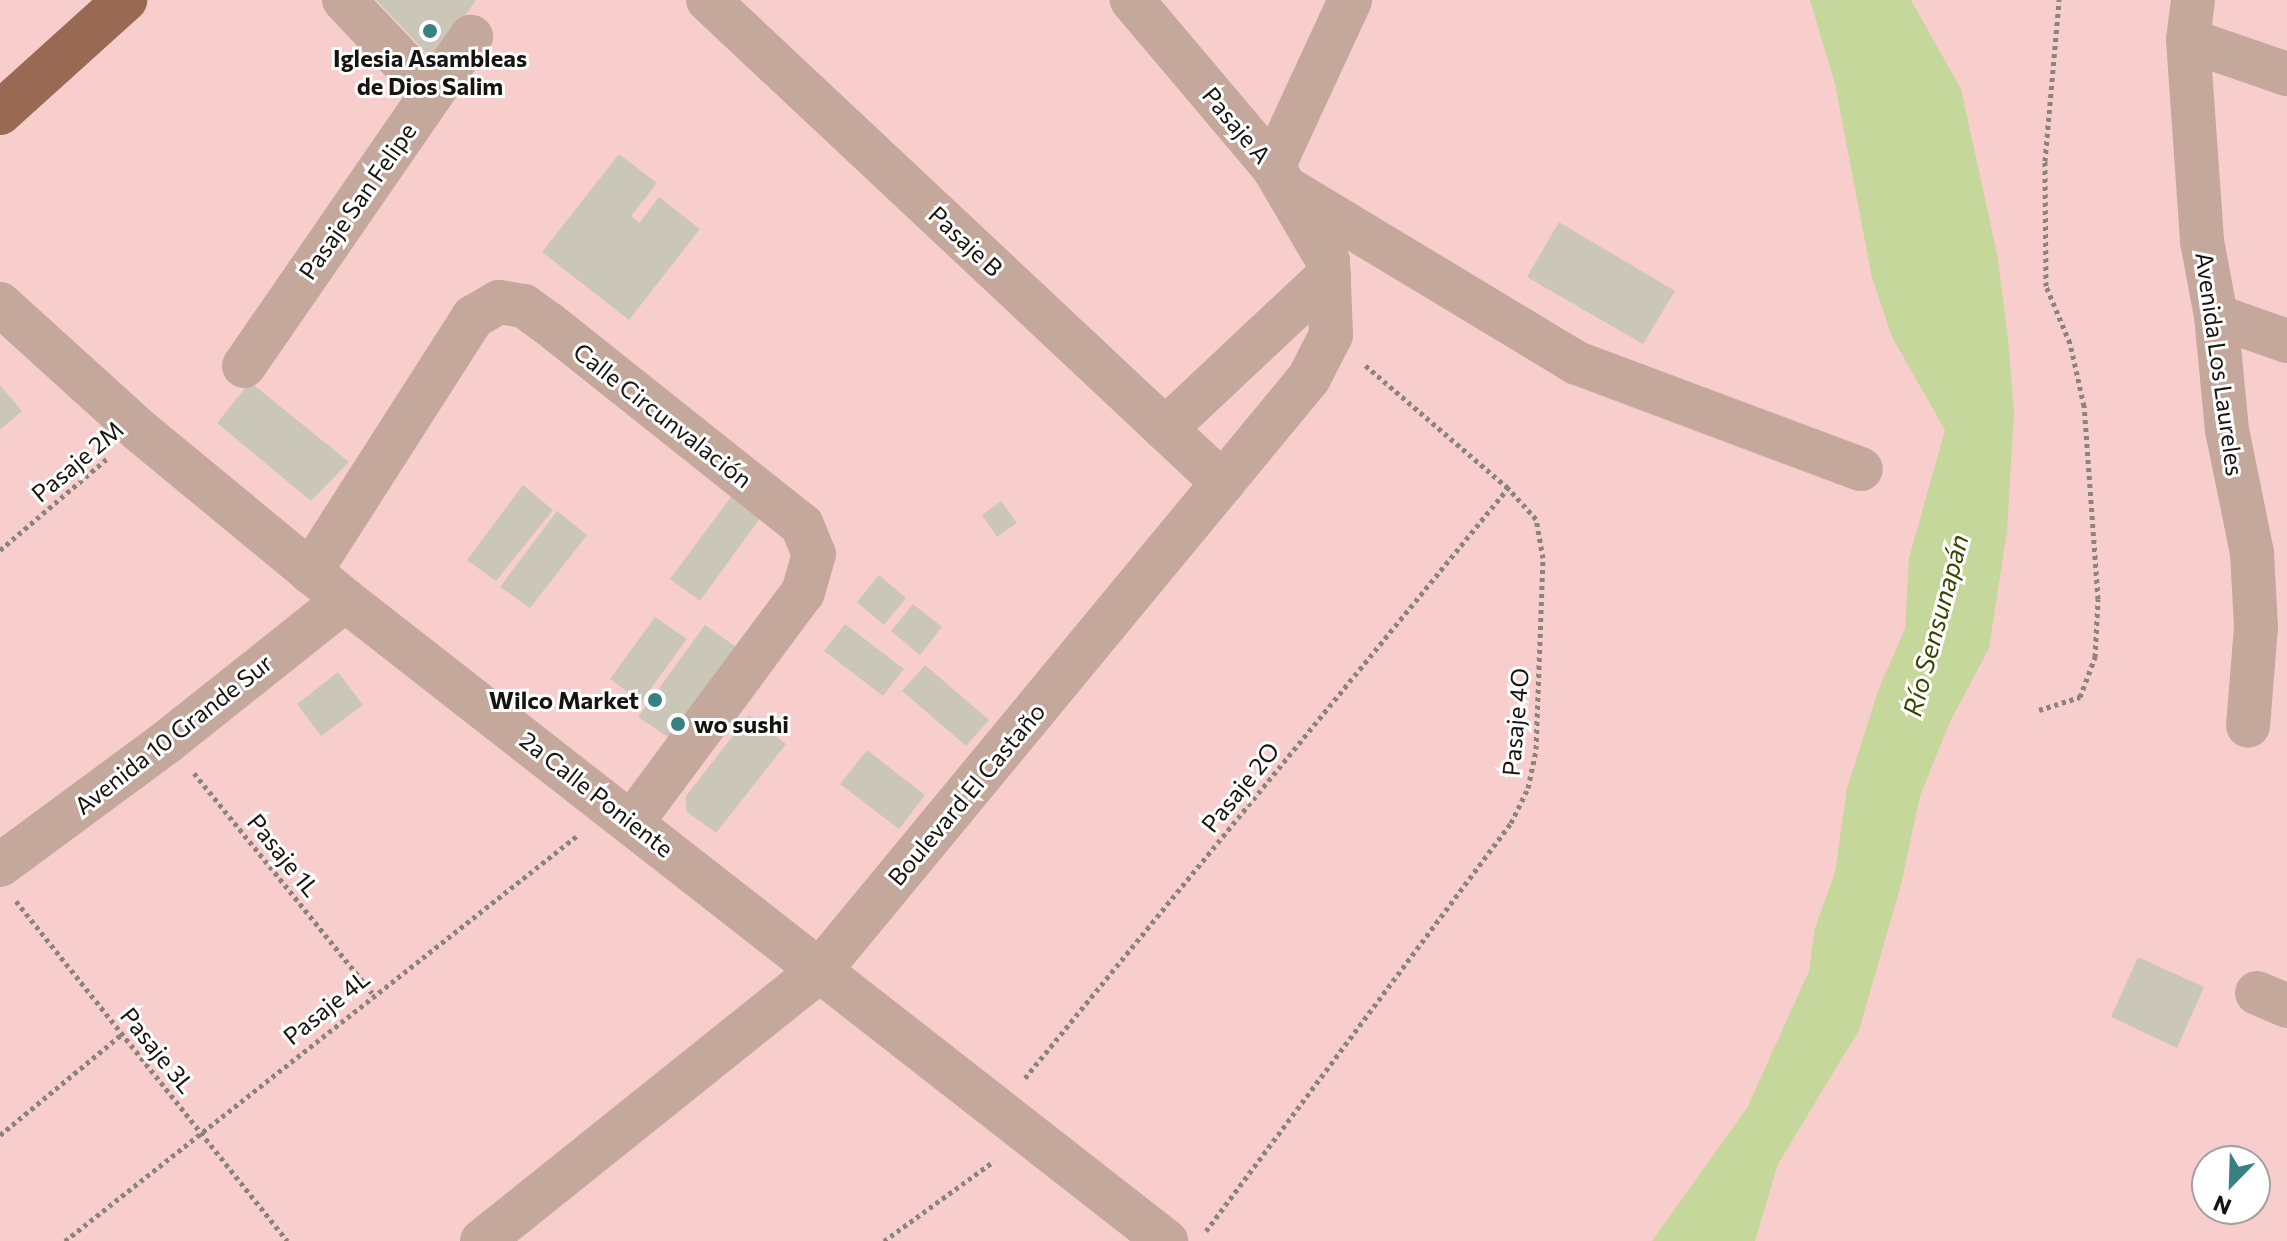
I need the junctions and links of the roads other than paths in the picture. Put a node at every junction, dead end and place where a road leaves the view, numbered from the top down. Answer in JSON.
{"nodes":[{"id":1,"x":125,"y":0,"type":"edge"},
{"id":2,"x":344,"y":0,"type":"edge"},
{"id":3,"x":708,"y":0,"type":"edge"},
{"id":4,"x":1132,"y":0,"type":"edge"},
{"id":5,"x":1350,"y":0,"type":"edge"},
{"id":6,"x":2191,"y":20,"type":"edge"},
{"id":7,"x":471,"y":37,"type":"dead end"},
{"id":8,"x":2287,"y":74,"type":"edge"},
{"id":9,"x":432,"y":93,"type":"junction"},
{"id":10,"x":0,"y":113,"type":"edge"},
{"id":11,"x":1280,"y":178,"type":"junction"},
{"id":12,"x":1328,"y":268,"type":"junction"},
{"id":13,"x":0,"y":304,"type":"edge"},
{"id":14,"x":2216,"y":316,"type":"junction"},
{"id":15,"x":2287,"y":341,"type":"edge"},
{"id":16,"x":244,"y":366,"type":"dead end"},
{"id":17,"x":1165,"y":429,"type":"junction"},
{"id":18,"x":1861,"y":469,"type":"dead end"},
{"id":19,"x":1223,"y":483,"type":"junction"},
{"id":20,"x":2269,"y":559,"type":"edge"},
{"id":21,"x":310,"y":572,"type":"junction"},
{"id":22,"x":345,"y":600,"type":"junction"},
{"id":23,"x":2262,"y":709,"type":"edge"},
{"id":24,"x":623,"y":814,"type":"junction"},
{"id":25,"x":5,"y":879,"type":"edge"},
{"id":26,"x":821,"y":969,"type":"junction"},
{"id":27,"x":482,"y":1241,"type":"edge"},
{"id":28,"x":1166,"y":1241,"type":"edge"}],
"edges":[{"from":1,"to":10,"type":"main road"},
{"from":2,"to":9,"type":"street"},
{"from":3,"to":17,"type":"street","name":"Pasaje B"},
{"from":4,"to":11,"type":"street","name":"Pasaje A"},
{"from":5,"to":11,"type":"street"},
{"from":6,"to":8,"type":"street"},
{"from":6,"to":14,"type":"street","name":"Avenida Los Laureles"},
{"from":7,"to":9,"type":"street","name":"Pasaje San Felipe"},
{"from":9,"to":16,"type":"street","name":"Pasaje San Felipe"},
{"from":11,"to":12,"type":"street","name":"Pasaje A"},
{"from":11,"to":18,"type":"street"},
{"from":12,"to":17,"type":"street"},
{"from":12,"to":19,"type":"street","name":"Boulevard El Castaño"},
{"from":13,"to":21,"type":"street","name":"2a Calle Poniente"},
{"from":14,"to":15,"type":"street"},
{"from":14,"to":20,"type":"street","name":"Avenida Los Laureles"},
{"from":17,"to":19,"type":"street","name":"Pasaje B"},
{"from":19,"to":26,"type":"street","name":"Boulevard El Castaño"},
{"from":20,"to":23,"type":"street","name":"Avenida Los Laureles"},
{"from":21,"to":22,"type":"street","name":"2a Calle Poniente"},
{"from":21,"to":24,"type":"street","name":"Calle Circunvalación"},
{"from":22,"to":24,"type":"street","name":"2a Calle Poniente"},
{"from":22,"to":25,"type":"street","name":"Avenida 10 Grande Sur"},
{"from":24,"to":26,"type":"street","name":"2a Calle Poniente"},
{"from":26,"to":27,"type":"street","name":"Boulevard El Castaño"},
{"from":26,"to":28,"type":"street","name":"2a Calle Poniente"}]}
